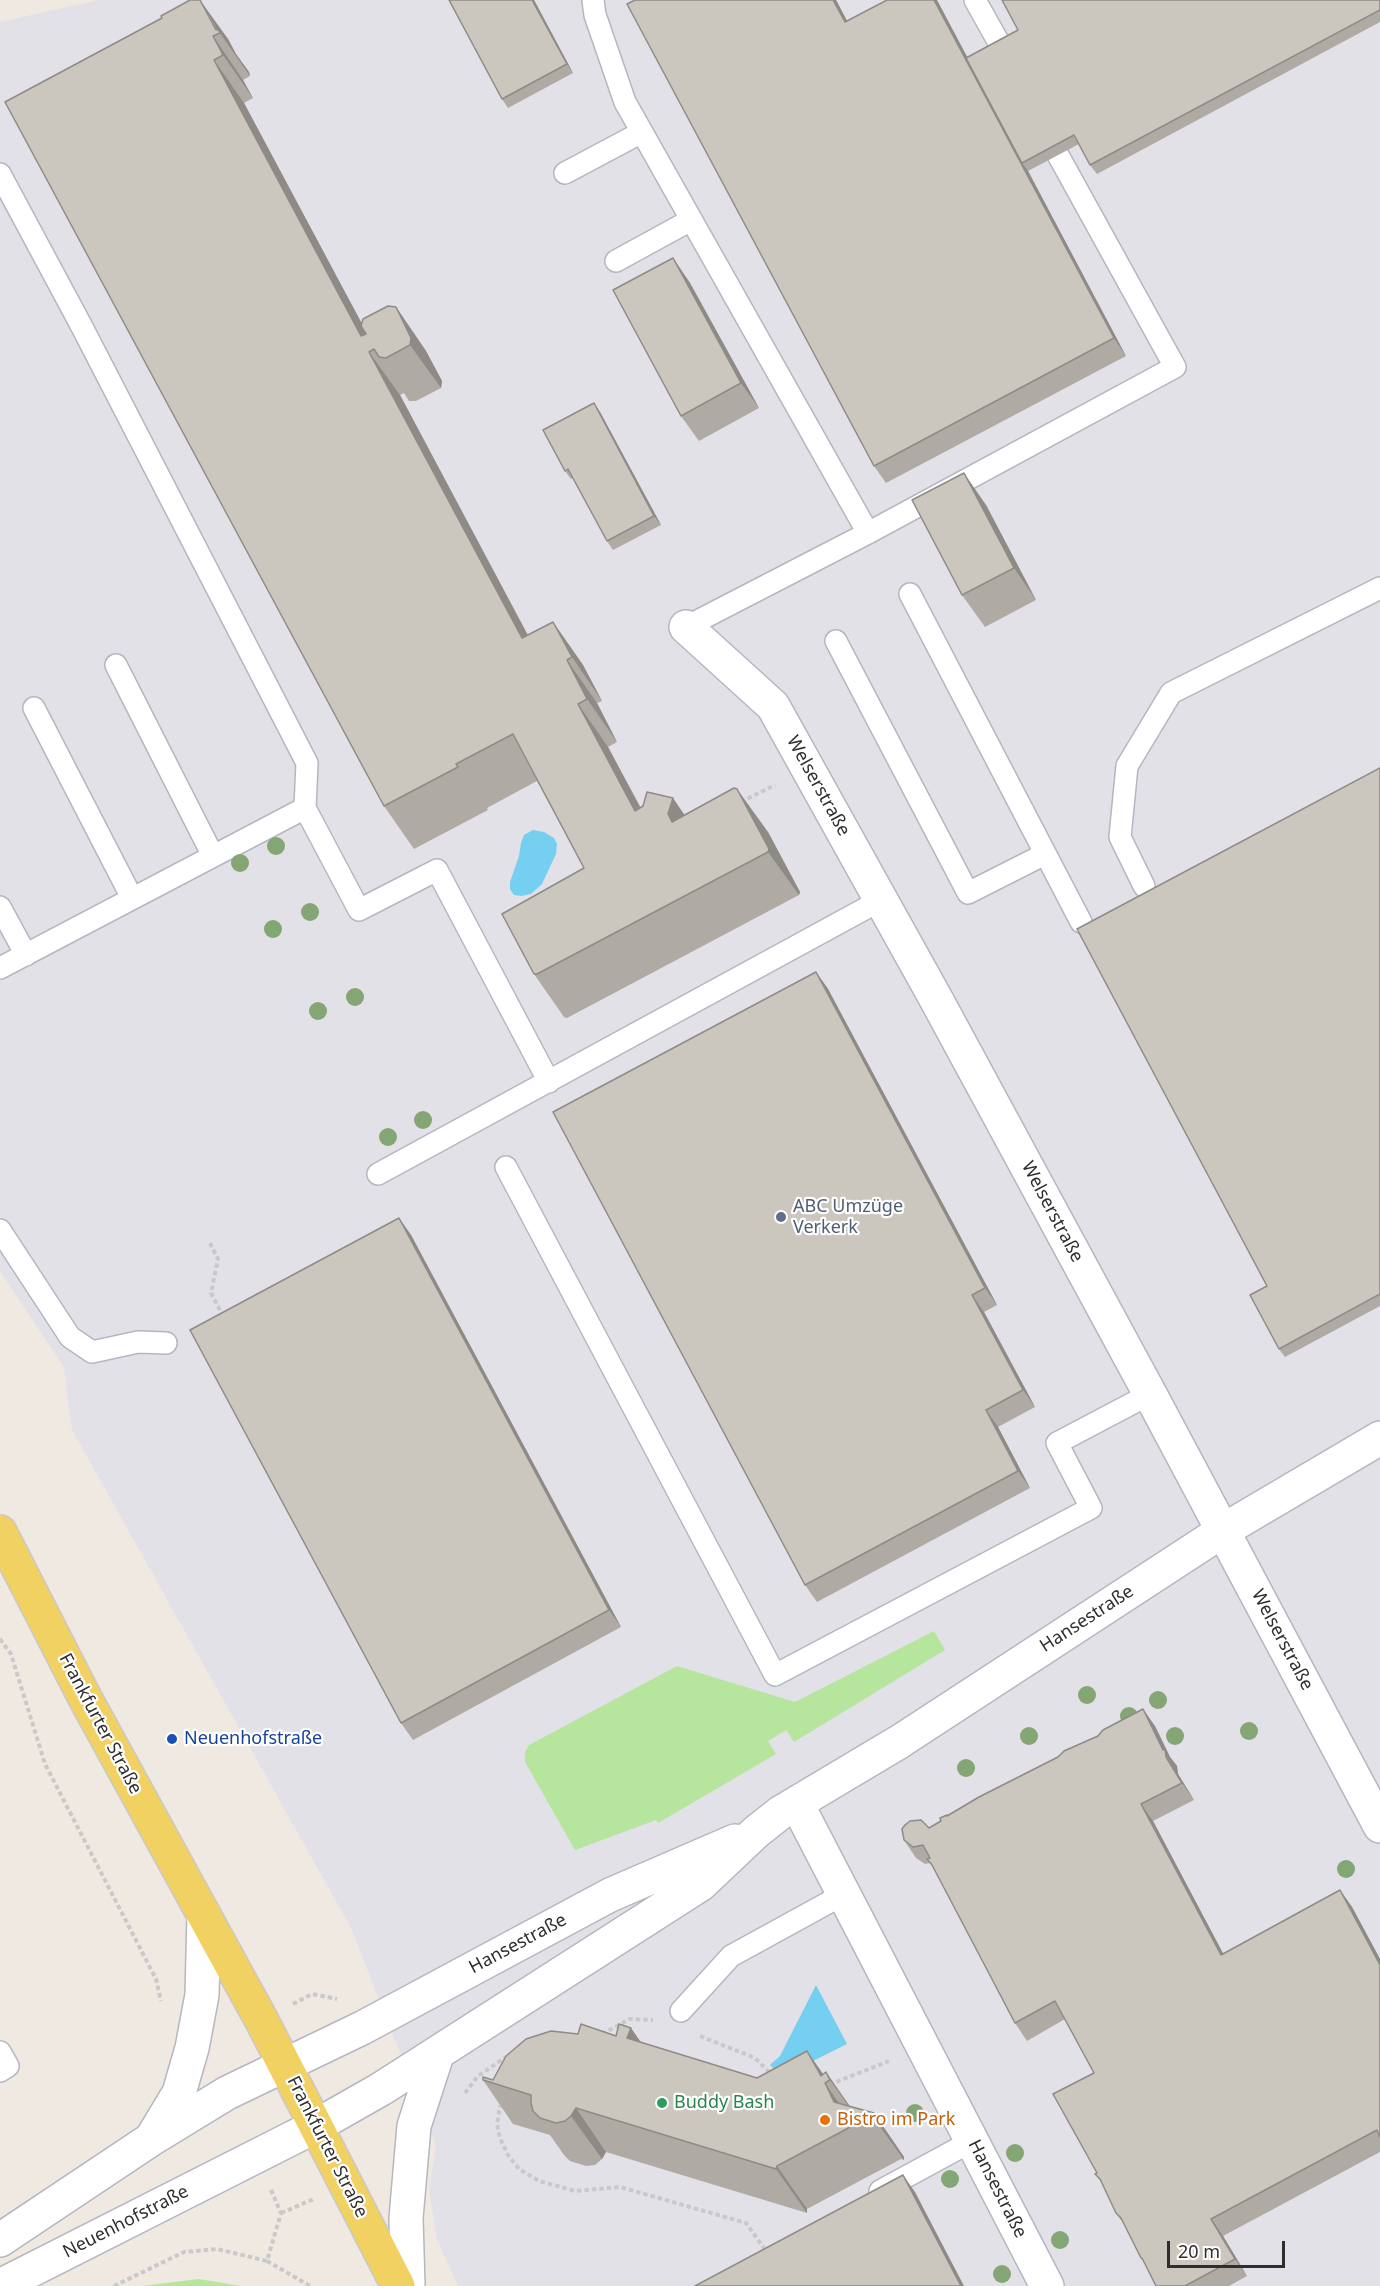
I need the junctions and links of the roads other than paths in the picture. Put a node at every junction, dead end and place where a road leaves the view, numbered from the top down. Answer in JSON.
{"nodes":[{"id":1,"x":593,"y":0,"type":"edge"},
{"id":2,"x":975,"y":0,"type":"edge"},
{"id":3,"x":1003,"y":50,"type":"edge"},
{"id":4,"x":642,"y":132,"type":"junction"},
{"id":5,"x":1058,"y":156,"type":"edge"},
{"id":6,"x":565,"y":173,"type":"dead end"},
{"id":7,"x":0,"y":174,"type":"edge"},
{"id":8,"x":691,"y":220,"type":"junction"},
{"id":9,"x":616,"y":261,"type":"dead end"},
{"id":10,"x":868,"y":533,"type":"junction"},
{"id":11,"x":1380,"y":588,"type":"edge"},
{"id":12,"x":910,"y":594,"type":"dead end"},
{"id":13,"x":686,"y":627,"type":"joint"},
{"id":14,"x":836,"y":640,"type":"dead end"},
{"id":15,"x":116,"y":665,"type":"dead end"},
{"id":16,"x":34,"y":708,"type":"dead end"},
{"id":17,"x":305,"y":808,"type":"junction"},
{"id":18,"x":1045,"y":854,"type":"junction"},
{"id":19,"x":213,"y":856,"type":"junction"},
{"id":20,"x":1144,"y":886,"type":"dead end"},
{"id":21,"x":132,"y":898,"type":"junction"},
{"id":22,"x":881,"y":900,"type":"junction"},
{"id":23,"x":0,"y":907,"type":"edge"},
{"id":24,"x":1081,"y":922,"type":"dead end"},
{"id":25,"x":26,"y":956,"type":"junction"},
{"id":26,"x":0,"y":968,"type":"edge"},
{"id":27,"x":549,"y":1082,"type":"junction"},
{"id":28,"x":506,"y":1167,"type":"dead end"},
{"id":29,"x":378,"y":1174,"type":"dead end"},
{"id":30,"x":0,"y":1230,"type":"edge"},
{"id":31,"x":166,"y":1343,"type":"dead end"},
{"id":32,"x":1150,"y":1394,"type":"junction"},
{"id":33,"x":1380,"y":1438,"type":"edge"},
{"id":34,"x":1224,"y":1530,"type":"junction"},
{"id":35,"x":0,"y":1532,"type":"edge"},
{"id":36,"x":797,"y":1804,"type":"junction"},
{"id":37,"x":1380,"y":1826,"type":"edge"},
{"id":38,"x":756,"y":1832,"type":"junction"},
{"id":39,"x":844,"y":1894,"type":"junction"},
{"id":40,"x":204,"y":1915,"type":"junction"},
{"id":41,"x":681,"y":2012,"type":"dead end"},
{"id":42,"x":0,"y":2052,"type":"edge"},
{"id":43,"x":437,"y":2055,"type":"junction"},
{"id":44,"x":285,"y":2066,"type":"junction"},
{"id":45,"x":0,"y":2071,"type":"edge"},
{"id":46,"x":316,"y":2126,"type":"junction"},
{"id":47,"x":150,"y":2140,"type":"junction"},
{"id":48,"x":972,"y":2141,"type":"junction"},
{"id":49,"x":859,"y":2202,"type":"edge"},
{"id":50,"x":0,"y":2240,"type":"edge"},
{"id":51,"x":0,"y":2286,"type":"edge"},
{"id":52,"x":398,"y":2286,"type":"edge"},
{"id":53,"x":408,"y":2286,"type":"edge"},
{"id":54,"x":1047,"y":2286,"type":"edge"}],
"edges":[{"from":1,"to":4,"type":"lane"},
{"from":2,"to":3,"type":"lane"},
{"from":4,"to":6,"type":"lane"},
{"from":4,"to":8,"type":"lane"},
{"from":5,"to":10,"type":"lane"},
{"from":7,"to":17,"type":"lane"},
{"from":8,"to":9,"type":"lane"},
{"from":8,"to":10,"type":"lane"},
{"from":10,"to":13,"type":"lane"},
{"from":11,"to":20,"type":"lane"},
{"from":12,"to":18,"type":"lane"},
{"from":13,"to":22,"type":"street","name":"Welserstraße"},
{"from":14,"to":18,"type":"lane"},
{"from":15,"to":19,"type":"lane"},
{"from":16,"to":21,"type":"lane"},
{"from":17,"to":19,"type":"lane"},
{"from":17,"to":27,"type":"lane"},
{"from":18,"to":24,"type":"lane"},
{"from":19,"to":21,"type":"lane"},
{"from":21,"to":25,"type":"lane"},
{"from":22,"to":27,"type":"lane"},
{"from":22,"to":32,"type":"street","name":"Welserstraße"},
{"from":23,"to":25,"type":"lane"},
{"from":25,"to":26,"type":"lane"},
{"from":27,"to":29,"type":"lane"},
{"from":28,"to":32,"type":"lane"},
{"from":30,"to":31,"type":"lane"},
{"from":32,"to":34,"type":"street","name":"Welserstraße"},
{"from":33,"to":34,"type":"street","name":"Hansestraße"},
{"from":34,"to":36,"type":"street","name":"Hansestraße"},
{"from":34,"to":37,"type":"street","name":"Welserstraße"},
{"from":35,"to":40,"type":"main road","name":"Frankfurter Straße"},
{"from":36,"to":38,"type":"street","name":"Hansestraße"},
{"from":36,"to":39,"type":"street","name":"Hansestraße"},
{"from":38,"to":43,"type":"street","name":"Hansestraße"},
{"from":38,"to":44,"type":"street","name":"Hansestraße"},
{"from":39,"to":41,"type":"lane"},
{"from":39,"to":48,"type":"street","name":"Hansestraße"},
{"from":40,"to":44,"type":"main road","name":"Frankfurter Straße"},
{"from":40,"to":47,"type":"street","name":"Frankfurter Straße"},
{"from":42,"to":45,"type":"lane"},
{"from":43,"to":46,"type":"street","name":"Hansestraße"},
{"from":43,"to":53,"type":"street"},
{"from":44,"to":46,"type":"main road","name":"Frankfurter Straße"},
{"from":44,"to":47,"type":"street"},
{"from":46,"to":51,"type":"street","name":"Neuenhofstraße"},
{"from":46,"to":52,"type":"main road","name":"Frankfurter Straße"},
{"from":47,"to":50,"type":"street"},
{"from":48,"to":49,"type":"lane"},
{"from":48,"to":54,"type":"street","name":"Hansestraße"}]}
